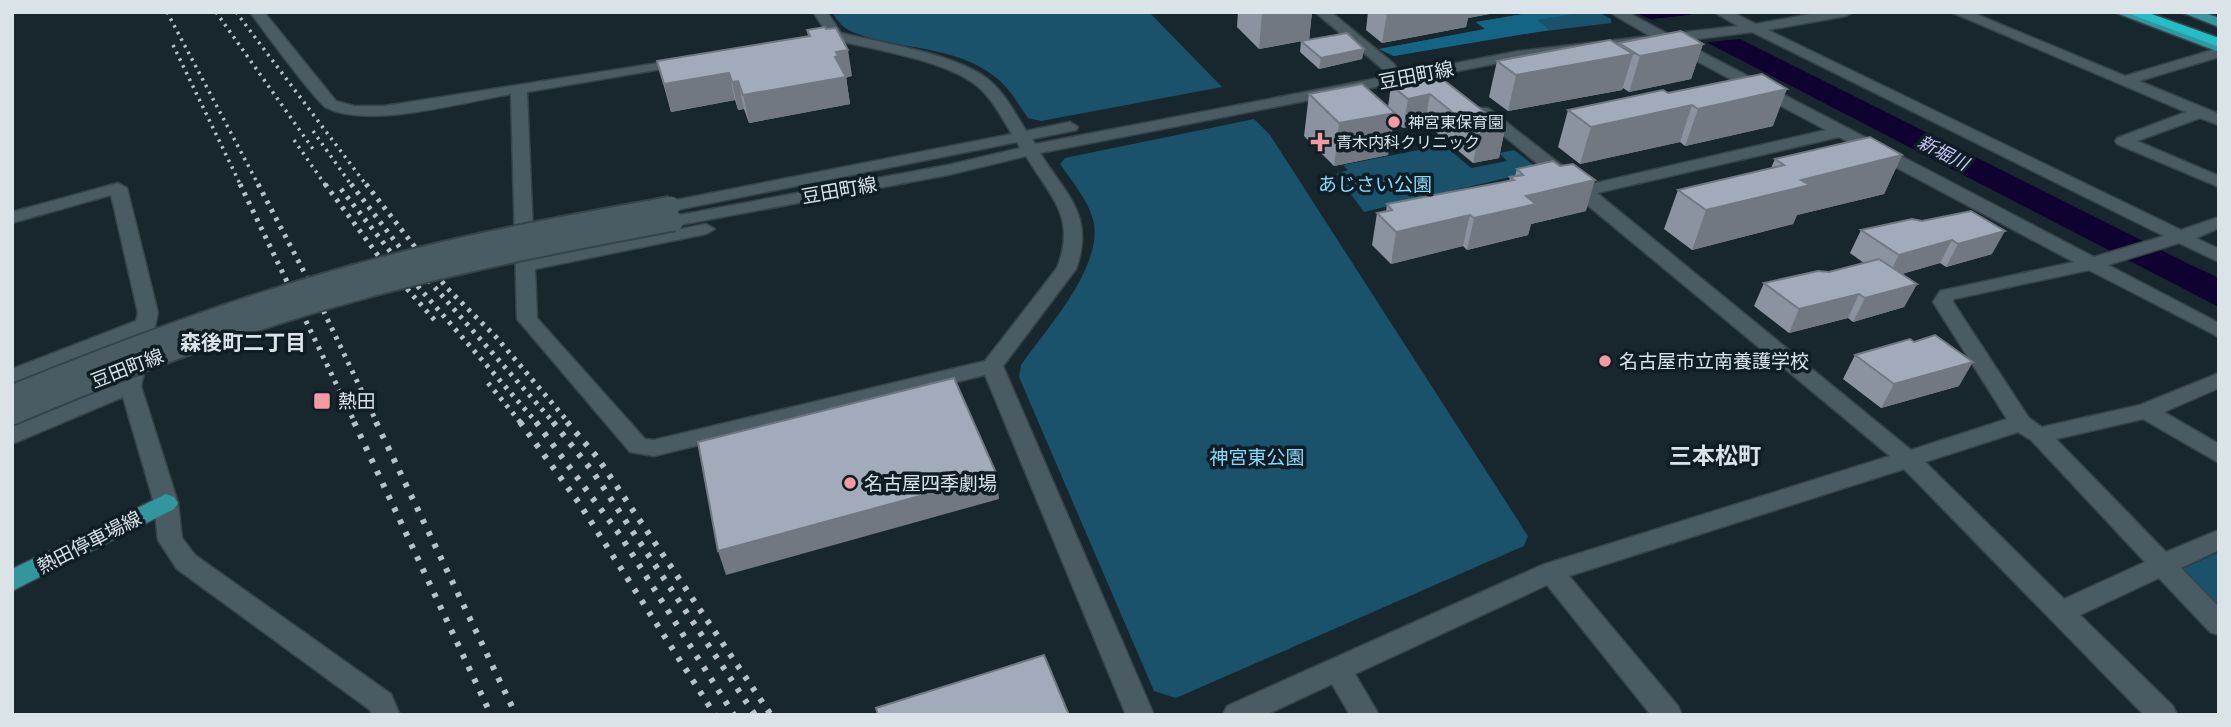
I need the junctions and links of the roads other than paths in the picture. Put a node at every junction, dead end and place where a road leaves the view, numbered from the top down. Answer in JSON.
{"nodes":[{"id":1,"x":257,"y":12,"type":"edge"},
{"id":2,"x":820,"y":12,"type":"edge"},
{"id":3,"x":1322,"y":12,"type":"edge"},
{"id":4,"x":1616,"y":12,"type":"edge"},
{"id":5,"x":1780,"y":12,"type":"edge"},
{"id":6,"x":1846,"y":12,"type":"edge"},
{"id":7,"x":1958,"y":12,"type":"edge"},
{"id":8,"x":2121,"y":12,"type":"edge"},
{"id":9,"x":2132,"y":12,"type":"edge"},
{"id":10,"x":2150,"y":12,"type":"edge"},
{"id":11,"x":2163,"y":12,"type":"edge"},
{"id":12,"x":2188,"y":12,"type":"edge"},
{"id":13,"x":1728,"y":21,"type":"edge"},
{"id":14,"x":2219,"y":23,"type":"edge"},
{"id":15,"x":1754,"y":29,"type":"junction"},
{"id":16,"x":1667,"y":32,"type":"junction"},
{"id":17,"x":2219,"y":34,"type":"edge"},
{"id":18,"x":2219,"y":48,"type":"edge"},
{"id":19,"x":698,"y":58,"type":"edge"},
{"id":20,"x":1389,"y":67,"type":"junction"},
{"id":21,"x":1432,"y":72,"type":"junction"},
{"id":22,"x":2124,"y":81,"type":"junction"},
{"id":23,"x":519,"y":88,"type":"junction"},
{"id":24,"x":2200,"y":112,"type":"junction"},
{"id":25,"x":2219,"y":120,"type":"edge"},
{"id":26,"x":1842,"y":131,"type":"junction"},
{"id":27,"x":1026,"y":144,"type":"junction"},
{"id":28,"x":948,"y":170,"type":"junction"},
{"id":29,"x":2219,"y":182,"type":"edge"},
{"id":30,"x":1584,"y":191,"type":"junction"},
{"id":31,"x":672,"y":213,"type":"junction"},
{"id":32,"x":12,"y":218,"type":"edge"},
{"id":33,"x":2219,"y":222,"type":"edge"},
{"id":34,"x":2175,"y":241,"type":"junction"},
{"id":35,"x":2219,"y":256,"type":"edge"},
{"id":36,"x":2102,"y":262,"type":"junction"},
{"id":37,"x":527,"y":265,"type":"junction"},
{"id":38,"x":144,"y":326,"type":"junction"},
{"id":39,"x":2219,"y":331,"type":"edge"},
{"id":40,"x":992,"y":366,"type":"junction"},
{"id":41,"x":12,"y":377,"type":"edge"},
{"id":42,"x":2219,"y":380,"type":"edge"},
{"id":43,"x":130,"y":386,"type":"junction"},
{"id":44,"x":12,"y":395,"type":"edge"},
{"id":45,"x":2146,"y":411,"type":"junction"},
{"id":46,"x":12,"y":415,"type":"edge"},
{"id":47,"x":2030,"y":429,"type":"junction"},
{"id":48,"x":12,"y":436,"type":"edge"},
{"id":49,"x":2219,"y":455,"type":"edge"},
{"id":50,"x":1909,"y":460,"type":"junction"},
{"id":51,"x":166,"y":503,"type":"junction"},
{"id":52,"x":2219,"y":539,"type":"edge"},
{"id":53,"x":2163,"y":565,"type":"junction"},
{"id":54,"x":1551,"y":572,"type":"junction"},
{"id":55,"x":12,"y":581,"type":"edge"},
{"id":56,"x":2061,"y":612,"type":"junction"},
{"id":57,"x":2219,"y":624,"type":"edge"},
{"id":58,"x":1338,"y":668,"type":"junction"},
{"id":59,"x":386,"y":715,"type":"edge"},
{"id":60,"x":1140,"y":715,"type":"edge"},
{"id":61,"x":1237,"y":715,"type":"edge"},
{"id":62,"x":1366,"y":715,"type":"edge"},
{"id":63,"x":1668,"y":715,"type":"edge"},
{"id":64,"x":2163,"y":715,"type":"edge"}],
"edges":[{"from":1,"to":23,"type":"street"},
{"from":2,"to":27,"type":"street"},
{"from":3,"to":20,"type":"street"},
{"from":4,"to":16,"type":"street"},
{"from":5,"to":13,"type":"street"},
{"from":6,"to":15,"type":"street"},
{"from":7,"to":22,"type":"street"},
{"from":8,"to":18,"type":"main road"},
{"from":9,"to":18,"type":"highway"},
{"from":10,"to":17,"type":"highway"},
{"from":11,"to":17,"type":"highway"},
{"from":12,"to":14,"type":"main road"},
{"from":13,"to":15,"type":"street"},
{"from":13,"to":16,"type":"street"},
{"from":15,"to":34,"type":"street"},
{"from":16,"to":20,"type":"street","name":"豆田町線"},
{"from":16,"to":21,"type":"street","name":"豆田町線"},
{"from":16,"to":26,"type":"street"},
{"from":18,"to":22,"type":"street"},
{"from":19,"to":23,"type":"street"},
{"from":20,"to":27,"type":"street","name":"豆田町線"},
{"from":21,"to":27,"type":"street","name":"豆田町線"},
{"from":21,"to":30,"type":"street"},
{"from":22,"to":24,"type":"street"},
{"from":23,"to":37,"type":"street"},
{"from":24,"to":25,"type":"street"},
{"from":24,"to":29,"type":"street"},
{"from":26,"to":30,"type":"street"},
{"from":26,"to":36,"type":"street"},
{"from":27,"to":28,"type":"street","name":"豆田町線"},
{"from":27,"to":31,"type":"street","name":"豆田町線"},
{"from":27,"to":40,"type":"street"},
{"from":28,"to":31,"type":"street","name":"豆田町線"},
{"from":28,"to":37,"type":"street"},
{"from":30,"to":50,"type":"street"},
{"from":31,"to":44,"type":"street","name":"豆田町線","bridge":true},
{"from":31,"to":46,"type":"street","name":"豆田町線","bridge":true},
{"from":32,"to":38,"type":"street"},
{"from":33,"to":34,"type":"street"},
{"from":34,"to":35,"type":"street"},
{"from":34,"to":36,"type":"street"},
{"from":36,"to":39,"type":"street"},
{"from":36,"to":47,"type":"street"},
{"from":37,"to":40,"type":"street"},
{"from":38,"to":41,"type":"street"},
{"from":38,"to":43,"type":"street"},
{"from":40,"to":60,"type":"street"},
{"from":42,"to":45,"type":"street"},
{"from":43,"to":48,"type":"street"},
{"from":43,"to":51,"type":"street"},
{"from":45,"to":47,"type":"street"},
{"from":45,"to":49,"type":"street"},
{"from":47,"to":50,"type":"street"},
{"from":47,"to":53,"type":"street"},
{"from":50,"to":54,"type":"street"},
{"from":50,"to":56,"type":"street"},
{"from":51,"to":55,"type":"main road","name":"熱田停車場線"},
{"from":51,"to":59,"type":"street"},
{"from":52,"to":53,"type":"street"},
{"from":53,"to":56,"type":"street"},
{"from":53,"to":57,"type":"street"},
{"from":54,"to":58,"type":"street"},
{"from":54,"to":63,"type":"street"},
{"from":56,"to":64,"type":"street"},
{"from":58,"to":61,"type":"street"},
{"from":58,"to":62,"type":"street"}]}
